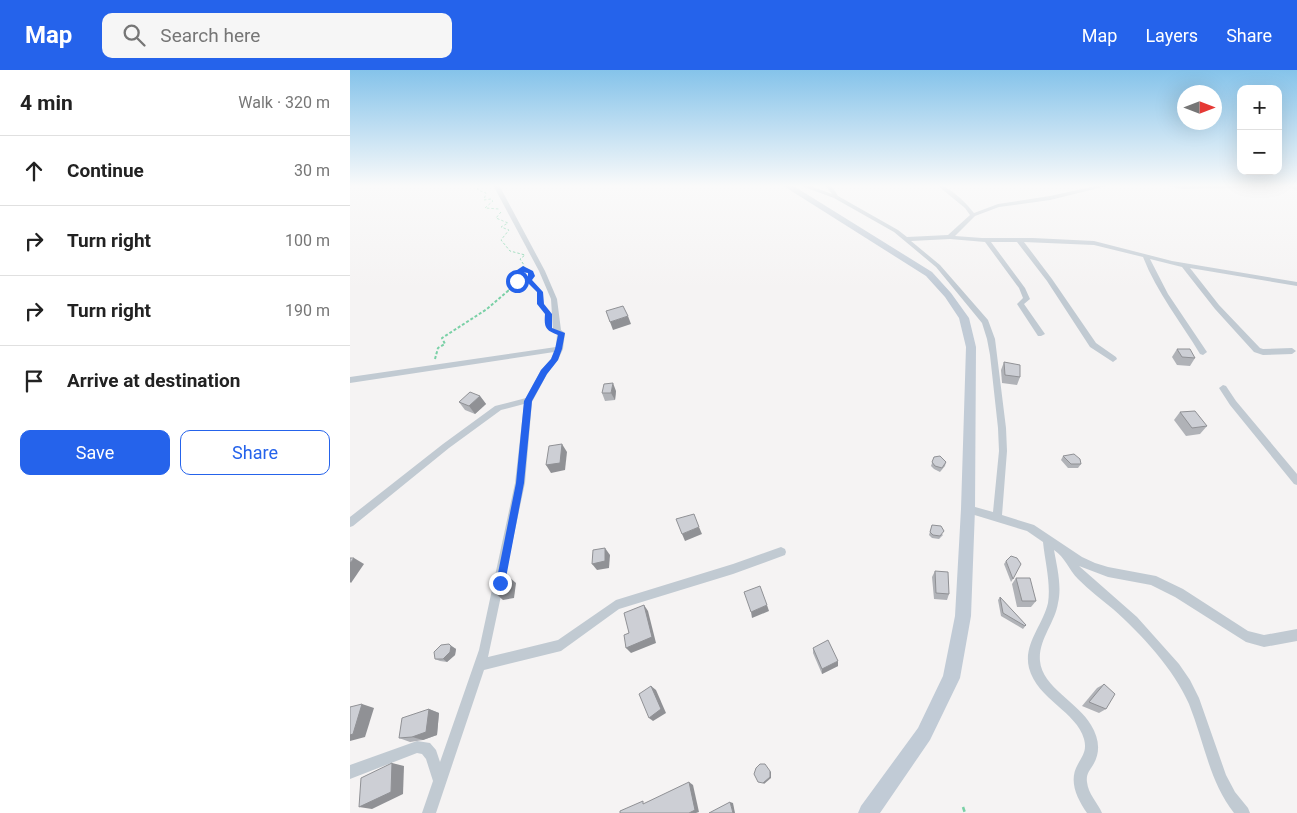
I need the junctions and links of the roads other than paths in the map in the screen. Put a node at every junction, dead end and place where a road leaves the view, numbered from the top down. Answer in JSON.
{"nodes":[{"id":1,"x":515,"y":220,"type":"edge"},
{"id":2,"x":842,"y":220,"type":"edge"},
{"id":3,"x":876,"y":220,"type":"edge"},
{"id":4,"x":968,"y":220,"type":"edge"},
{"id":5,"x":950,"y":237,"type":"junction"},
{"id":6,"x":906,"y":239,"type":"junction"},
{"id":7,"x":987,"y":240,"type":"junction"},
{"id":8,"x":1019,"y":240,"type":"junction"},
{"id":9,"x":1146,"y":257,"type":"junction"},
{"id":10,"x":1185,"y":266,"type":"junction"},
{"id":11,"x":1297,"y":284,"type":"edge"},
{"id":12,"x":1041,"y":334,"type":"dead end"},
{"id":13,"x":559,"y":349,"type":"junction"},
{"id":14,"x":1292,"y":351,"type":"dead end"},
{"id":15,"x":1203,"y":352,"type":"dead end"},
{"id":16,"x":1113,"y":359,"type":"dead end"},
{"id":17,"x":350,"y":380,"type":"edge"},
{"id":18,"x":1223,"y":388,"type":"dead end"},
{"id":19,"x":528,"y":400,"type":"junction"},
{"id":20,"x":1297,"y":481,"type":"edge"},
{"id":21,"x":968,"y":508,"type":"junction"},
{"id":22,"x":997,"y":518,"type":"junction"},
{"id":23,"x":350,"y":523,"type":"edge"},
{"id":24,"x":1048,"y":542,"type":"junction"},
{"id":25,"x":781,"y":552,"type":"dead end"},
{"id":26,"x":1065,"y":552,"type":"junction"},
{"id":27,"x":1297,"y":636,"type":"edge"},
{"id":28,"x":480,"y":665,"type":"junction"},
{"id":29,"x":350,"y":772,"type":"edge"},
{"id":30,"x":440,"y":781,"type":"junction"},
{"id":31,"x":429,"y":813,"type":"edge"},
{"id":32,"x":868,"y":813,"type":"edge"},
{"id":33,"x":1095,"y":813,"type":"edge"},
{"id":34,"x":1243,"y":813,"type":"edge"}],
"edges":[{"from":1,"to":13,"type":"street"},
{"from":2,"to":21,"type":"main road"},
{"from":3,"to":6,"type":"street"},
{"from":4,"to":5,"type":"street"},
{"from":5,"to":6,"type":"street"},
{"from":5,"to":7,"type":"street"},
{"from":6,"to":22,"type":"street"},
{"from":7,"to":8,"type":"street"},
{"from":7,"to":12,"type":"street"},
{"from":8,"to":9,"type":"street"},
{"from":8,"to":16,"type":"street"},
{"from":9,"to":10,"type":"street"},
{"from":9,"to":15,"type":"street"},
{"from":10,"to":11,"type":"street"},
{"from":10,"to":14,"type":"street"},
{"from":13,"to":17,"type":"street"},
{"from":13,"to":19,"type":"street"},
{"from":18,"to":20,"type":"street"},
{"from":19,"to":23,"type":"street"},
{"from":19,"to":28,"type":"street"},
{"from":21,"to":22,"type":"street"},
{"from":21,"to":32,"type":"main road"},
{"from":22,"to":24,"type":"street"},
{"from":24,"to":26,"type":"street"},
{"from":24,"to":33,"type":"street"},
{"from":25,"to":28,"type":"street"},
{"from":26,"to":27,"type":"street"},
{"from":26,"to":34,"type":"street"},
{"from":28,"to":30,"type":"street"},
{"from":29,"to":30,"type":"street"},
{"from":30,"to":31,"type":"street"}]}
